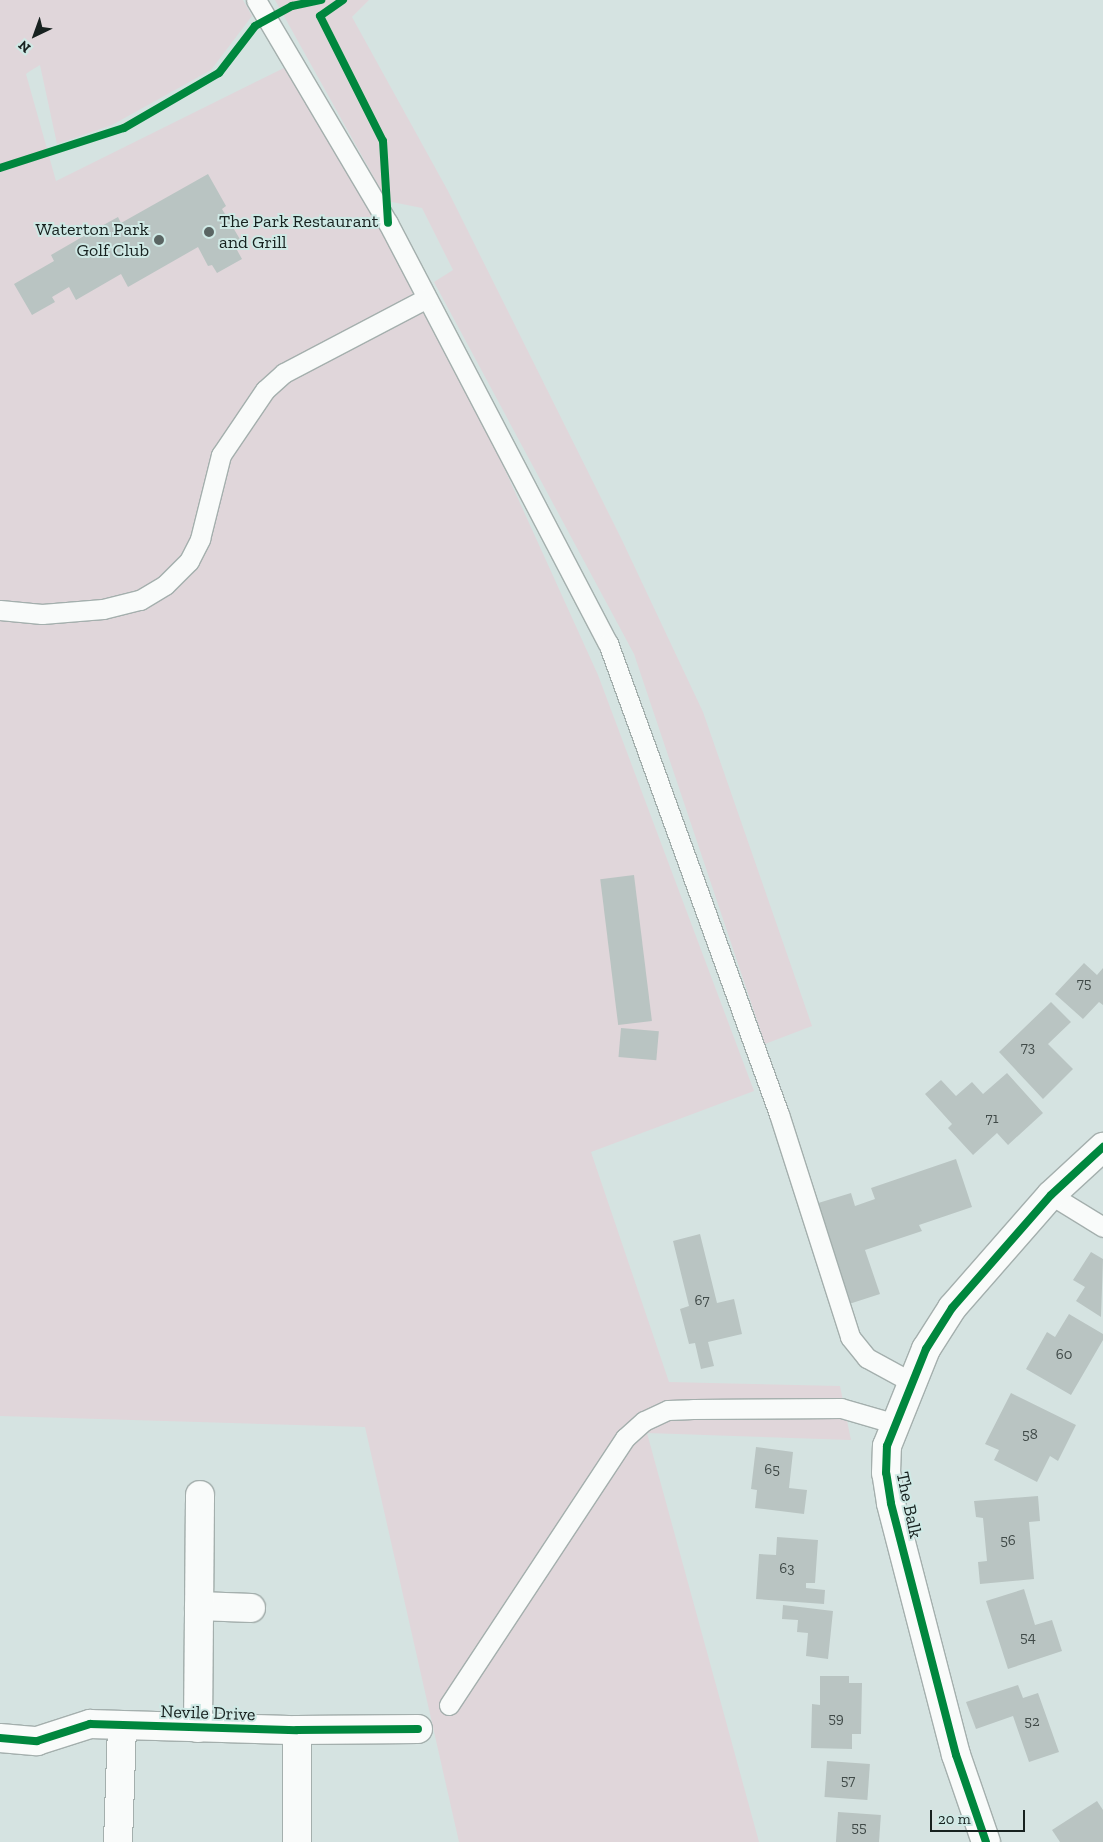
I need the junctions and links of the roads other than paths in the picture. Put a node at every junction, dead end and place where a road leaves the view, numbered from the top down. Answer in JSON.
{"nodes":[{"id":1,"x":256,"y":0,"type":"edge"},
{"id":2,"x":427,"y":298,"type":"junction"},
{"id":3,"x":0,"y":610,"type":"edge"},
{"id":4,"x":1103,"y":1147,"type":"edge"},
{"id":5,"x":1051,"y":1195,"type":"junction"},
{"id":6,"x":1103,"y":1227,"type":"edge"},
{"id":7,"x":913,"y":1383,"type":"junction"},
{"id":8,"x":896,"y":1424,"type":"junction"},
{"id":9,"x":200,"y":1495,"type":"dead end"},
{"id":10,"x":199,"y":1606,"type":"junction"},
{"id":11,"x":252,"y":1608,"type":"dead end"},
{"id":12,"x":448,"y":1704,"type":"dead end"},
{"id":13,"x":122,"y":1726,"type":"junction"},
{"id":14,"x":198,"y":1728,"type":"junction"},
{"id":15,"x":418,"y":1729,"type":"dead end"},
{"id":16,"x":297,"y":1730,"type":"junction"},
{"id":17,"x":0,"y":1738,"type":"edge"},
{"id":18,"x":118,"y":1842,"type":"edge"},
{"id":19,"x":298,"y":1842,"type":"edge"},
{"id":20,"x":986,"y":1842,"type":"edge"}],
"edges":[{"from":1,"to":2,"type":"lane"},
{"from":2,"to":3,"type":"lane"},
{"from":2,"to":7,"type":"lane"},
{"from":4,"to":5,"type":"street","name":"The Balk"},
{"from":5,"to":6,"type":"lane"},
{"from":5,"to":7,"type":"street","name":"The Balk"},
{"from":7,"to":8,"type":"street","name":"The Balk"},
{"from":8,"to":12,"type":"lane"},
{"from":8,"to":20,"type":"street","name":"The Balk"},
{"from":9,"to":10,"type":"street"},
{"from":10,"to":11,"type":"street"},
{"from":10,"to":14,"type":"street"},
{"from":13,"to":14,"type":"street","name":"Nevile Drive"},
{"from":13,"to":17,"type":"street","name":"Nevile Drive"},
{"from":13,"to":18,"type":"street"},
{"from":14,"to":16,"type":"street","name":"Nevile Drive"},
{"from":15,"to":16,"type":"street","name":"Nevile Drive"},
{"from":16,"to":19,"type":"street"}]}
